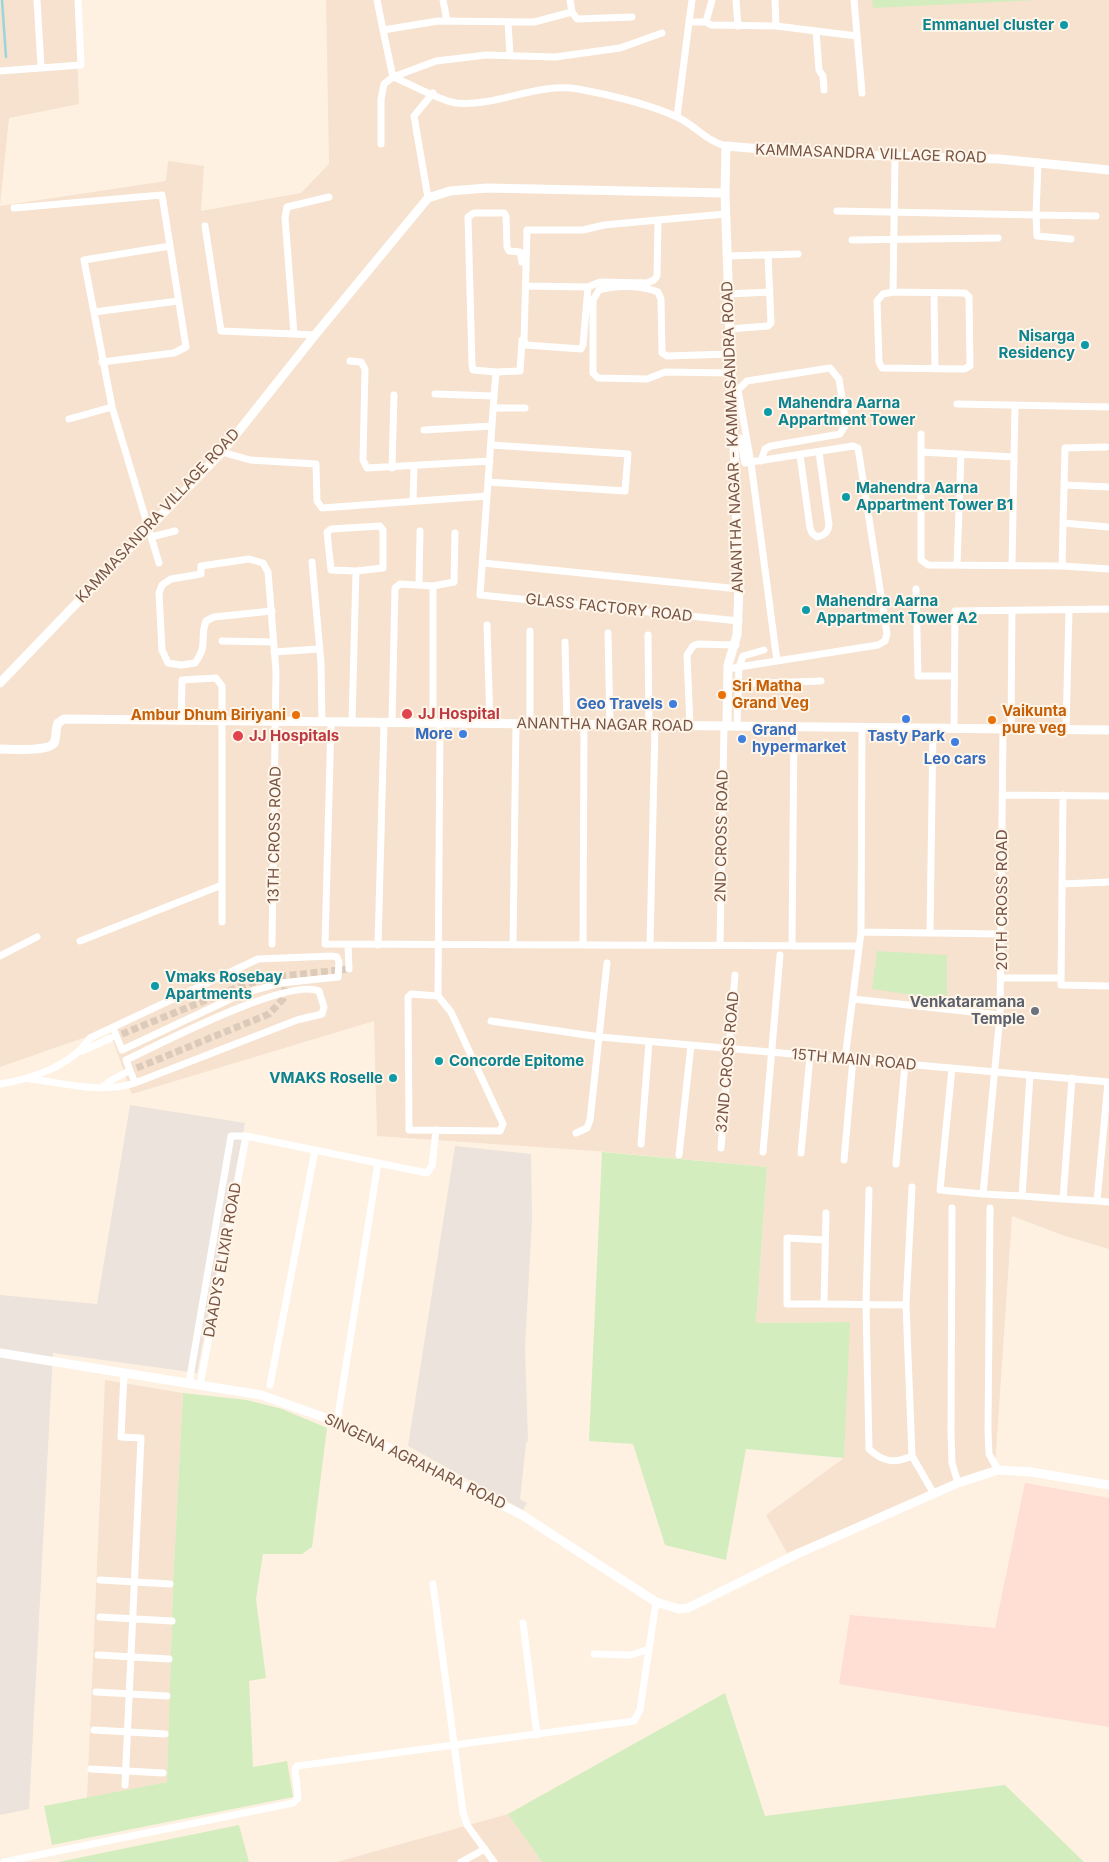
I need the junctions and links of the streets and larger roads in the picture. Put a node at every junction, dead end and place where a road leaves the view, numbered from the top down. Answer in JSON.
{"nodes":[{"id":1,"x":37,"y":0,"type":"edge"},
{"id":2,"x":78,"y":0,"type":"edge"},
{"id":3,"x":377,"y":0,"type":"edge"},
{"id":4,"x":443,"y":0,"type":"edge"},
{"id":5,"x":570,"y":0,"type":"edge"},
{"id":6,"x":692,"y":0,"type":"edge"},
{"id":7,"x":712,"y":0,"type":"edge"},
{"id":8,"x":736,"y":0,"type":"edge"},
{"id":9,"x":774,"y":0,"type":"edge"},
{"id":10,"x":854,"y":0,"type":"edge"},
{"id":11,"x":572,"y":12,"type":"junction"},
{"id":12,"x":632,"y":17,"type":"dead end"},
{"id":13,"x":447,"y":21,"type":"junction"},
{"id":14,"x":508,"y":22,"type":"junction"},
{"id":15,"x":689,"y":22,"type":"junction"},
{"id":16,"x":706,"y":22,"type":"junction"},
{"id":17,"x":738,"y":26,"type":"junction"},
{"id":18,"x":776,"y":26,"type":"junction"},
{"id":19,"x":383,"y":30,"type":"junction"},
{"id":20,"x":816,"y":31,"type":"junction"},
{"id":21,"x":662,"y":33,"type":"dead end"},
{"id":22,"x":857,"y":36,"type":"junction"},
{"id":23,"x":510,"y":56,"type":"junction"},
{"id":24,"x":41,"y":66,"type":"junction"},
{"id":25,"x":0,"y":71,"type":"edge"},
{"id":26,"x":393,"y":76,"type":"junction"},
{"id":27,"x":824,"y":90,"type":"dead end"},
{"id":28,"x":433,"y":93,"type":"junction"},
{"id":29,"x":862,"y":93,"type":"dead end"},
{"id":30,"x":677,"y":117,"type":"junction"},
{"id":31,"x":381,"y":144,"type":"dead end"},
{"id":32,"x":726,"y":146,"type":"junction"},
{"id":33,"x":896,"y":155,"type":"junction"},
{"id":34,"x":1038,"y":162,"type":"junction"},
{"id":35,"x":1109,"y":170,"type":"edge"},
{"id":36,"x":725,"y":193,"type":"junction"},
{"id":37,"x":329,"y":197,"type":"dead end"},
{"id":38,"x":428,"y":198,"type":"junction"},
{"id":39,"x":14,"y":208,"type":"dead end"},
{"id":40,"x":837,"y":211,"type":"dead end"},
{"id":41,"x":895,"y":211,"type":"junction"},
{"id":42,"x":726,"y":214,"type":"junction"},
{"id":43,"x":1036,"y":216,"type":"junction"},
{"id":44,"x":1096,"y":216,"type":"dead end"},
{"id":45,"x":658,"y":220,"type":"junction"},
{"id":46,"x":205,"y":226,"type":"dead end"},
{"id":47,"x":998,"y":238,"type":"dead end"},
{"id":48,"x":1071,"y":239,"type":"dead end"},
{"id":49,"x":852,"y":240,"type":"dead end"},
{"id":50,"x":894,"y":240,"type":"junction"},
{"id":51,"x":170,"y":246,"type":"junction"},
{"id":52,"x":798,"y":254,"type":"dead end"},
{"id":53,"x":768,"y":255,"type":"junction"},
{"id":54,"x":727,"y":256,"type":"junction"},
{"id":55,"x":526,"y":286,"type":"junction"},
{"id":56,"x":588,"y":287,"type":"junction"},
{"id":57,"x":770,"y":292,"type":"junction"},
{"id":58,"x":893,"y":292,"type":"junction"},
{"id":59,"x":934,"y":293,"type":"junction"},
{"id":60,"x":728,"y":294,"type":"junction"},
{"id":61,"x":178,"y":301,"type":"junction"},
{"id":62,"x":94,"y":312,"type":"junction"},
{"id":63,"x":729,"y":329,"type":"junction"},
{"id":64,"x":294,"y":334,"type":"junction"},
{"id":65,"x":315,"y":335,"type":"junction"},
{"id":66,"x":730,"y":354,"type":"junction"},
{"id":67,"x":350,"y":361,"type":"dead end"},
{"id":68,"x":102,"y":362,"type":"junction"},
{"id":69,"x":934,"y":370,"type":"junction"},
{"id":70,"x":496,"y":372,"type":"junction"},
{"id":71,"x":731,"y":373,"type":"junction"},
{"id":72,"x":435,"y":394,"type":"dead end"},
{"id":73,"x":394,"y":395,"type":"dead end"},
{"id":74,"x":494,"y":396,"type":"junction"},
{"id":75,"x":957,"y":404,"type":"dead end"},
{"id":76,"x":1015,"y":405,"type":"junction"},
{"id":77,"x":112,"y":407,"type":"junction"},
{"id":78,"x":1109,"y":407,"type":"edge"},
{"id":79,"x":493,"y":408,"type":"junction"},
{"id":80,"x":525,"y":408,"type":"dead end"},
{"id":81,"x":70,"y":419,"type":"dead end"},
{"id":82,"x":492,"y":426,"type":"junction"},
{"id":83,"x":424,"y":430,"type":"dead end"},
{"id":84,"x":921,"y":434,"type":"dead end"},
{"id":85,"x":733,"y":436,"type":"junction"},
{"id":86,"x":491,"y":445,"type":"junction"},
{"id":87,"x":1106,"y":447,"type":"dead end"},
{"id":88,"x":222,"y":452,"type":"junction"},
{"id":89,"x":819,"y":452,"type":"junction"},
{"id":90,"x":921,"y":452,"type":"junction"},
{"id":91,"x":962,"y":454,"type":"junction"},
{"id":92,"x":800,"y":455,"type":"junction"},
{"id":93,"x":1014,"y":457,"type":"junction"},
{"id":94,"x":761,"y":460,"type":"junction"},
{"id":95,"x":490,"y":461,"type":"junction"},
{"id":96,"x":750,"y":462,"type":"junction"},
{"id":97,"x":414,"y":466,"type":"junction"},
{"id":98,"x":392,"y":468,"type":"junction"},
{"id":99,"x":488,"y":482,"type":"junction"},
{"id":100,"x":1064,"y":486,"type":"junction"},
{"id":101,"x":1109,"y":487,"type":"edge"},
{"id":102,"x":487,"y":496,"type":"junction"},
{"id":103,"x":414,"y":501,"type":"junction"},
{"id":104,"x":1063,"y":523,"type":"junction"},
{"id":105,"x":148,"y":527,"type":"junction"},
{"id":106,"x":1109,"y":527,"type":"edge"},
{"id":107,"x":175,"y":531,"type":"dead end"},
{"id":108,"x":420,"y":532,"type":"dead end"},
{"id":109,"x":455,"y":533,"type":"dead end"},
{"id":110,"x":151,"y":537,"type":"junction"},
{"id":111,"x":312,"y":562,"type":"dead end"},
{"id":112,"x":159,"y":563,"type":"dead end"},
{"id":113,"x":483,"y":563,"type":"junction"},
{"id":114,"x":957,"y":565,"type":"junction"},
{"id":115,"x":1012,"y":566,"type":"junction"},
{"id":116,"x":1062,"y":566,"type":"junction"},
{"id":117,"x":1109,"y":569,"type":"edge"},
{"id":118,"x":356,"y":571,"type":"junction"},
{"id":119,"x":418,"y":585,"type":"junction"},
{"id":120,"x":433,"y":586,"type":"junction"},
{"id":121,"x":739,"y":589,"type":"junction"},
{"id":122,"x":916,"y":589,"type":"dead end"},
{"id":123,"x":1109,"y":609,"type":"edge"},
{"id":124,"x":272,"y":610,"type":"junction"},
{"id":125,"x":1069,"y":610,"type":"junction"},
{"id":126,"x":1012,"y":611,"type":"junction"},
{"id":127,"x":738,"y":620,"type":"junction"},
{"id":128,"x":487,"y":625,"type":"dead end"},
{"id":129,"x":530,"y":631,"type":"dead end"},
{"id":130,"x":608,"y":632,"type":"dead end"},
{"id":131,"x":648,"y":635,"type":"dead end"},
{"id":132,"x":222,"y":641,"type":"dead end"},
{"id":133,"x":273,"y":642,"type":"junction"},
{"id":134,"x":565,"y":642,"type":"dead end"},
{"id":135,"x":736,"y":645,"type":"junction"},
{"id":136,"x":319,"y":649,"type":"junction"},
{"id":137,"x":764,"y":650,"type":"dead end"},
{"id":138,"x":274,"y":652,"type":"junction"},
{"id":139,"x":777,"y":661,"type":"junction"},
{"id":140,"x":739,"y":667,"type":"junction"},
{"id":141,"x":728,"y":669,"type":"junction"},
{"id":142,"x":954,"y":676,"type":"junction"},
{"id":143,"x":821,"y":681,"type":"dead end"},
{"id":144,"x":0,"y":683,"type":"edge"},
{"id":145,"x":738,"y":684,"type":"junction"},
{"id":146,"x":181,"y":721,"type":"junction"},
{"id":147,"x":222,"y":721,"type":"junction"},
{"id":148,"x":277,"y":722,"type":"junction"},
{"id":149,"x":326,"y":722,"type":"junction"},
{"id":150,"x":352,"y":722,"type":"junction"},
{"id":151,"x":388,"y":723,"type":"junction"},
{"id":152,"x":437,"y":723,"type":"junction"},
{"id":153,"x":490,"y":724,"type":"junction"},
{"id":154,"x":516,"y":724,"type":"junction"},
{"id":155,"x":530,"y":724,"type":"junction"},
{"id":156,"x":566,"y":724,"type":"junction"},
{"id":157,"x":584,"y":725,"type":"junction"},
{"id":158,"x":610,"y":725,"type":"junction"},
{"id":159,"x":652,"y":725,"type":"junction"},
{"id":160,"x":690,"y":726,"type":"junction"},
{"id":161,"x":725,"y":726,"type":"junction"},
{"id":162,"x":737,"y":726,"type":"junction"},
{"id":163,"x":794,"y":726,"type":"junction"},
{"id":164,"x":862,"y":727,"type":"junction"},
{"id":165,"x":933,"y":728,"type":"junction"},
{"id":166,"x":954,"y":728,"type":"junction"},
{"id":167,"x":1007,"y":729,"type":"junction"},
{"id":168,"x":1066,"y":729,"type":"junction"},
{"id":169,"x":1109,"y":730,"type":"edge"},
{"id":170,"x":0,"y":749,"type":"edge"},
{"id":171,"x":1002,"y":795,"type":"junction"},
{"id":172,"x":1063,"y":795,"type":"junction"},
{"id":173,"x":1109,"y":796,"type":"edge"},
{"id":174,"x":1109,"y":882,"type":"edge"},
{"id":175,"x":1062,"y":884,"type":"junction"},
{"id":176,"x":222,"y":885,"type":"junction"},
{"id":177,"x":222,"y":922,"type":"dead end"},
{"id":178,"x":861,"y":932,"type":"junction"},
{"id":179,"x":930,"y":932,"type":"junction"},
{"id":180,"x":1001,"y":934,"type":"junction"},
{"id":181,"x":36,"y":937,"type":"dead end"},
{"id":182,"x":80,"y":941,"type":"dead end"},
{"id":183,"x":272,"y":944,"type":"dead end"},
{"id":184,"x":378,"y":944,"type":"junction"},
{"id":185,"x":438,"y":944,"type":"junction"},
{"id":186,"x":348,"y":945,"type":"junction"},
{"id":187,"x":513,"y":945,"type":"junction"},
{"id":188,"x":583,"y":945,"type":"junction"},
{"id":189,"x":650,"y":945,"type":"junction"},
{"id":190,"x":720,"y":945,"type":"junction"},
{"id":191,"x":792,"y":946,"type":"junction"},
{"id":192,"x":858,"y":946,"type":"junction"},
{"id":193,"x":780,"y":955,"type":"dead end"},
{"id":194,"x":0,"y":956,"type":"edge"},
{"id":195,"x":607,"y":963,"type":"dead end"},
{"id":196,"x":349,"y":969,"type":"dead end"},
{"id":197,"x":736,"y":975,"type":"dead end"},
{"id":198,"x":1001,"y":978,"type":"junction"},
{"id":199,"x":1057,"y":978,"type":"dead end"},
{"id":200,"x":298,"y":982,"type":"junction"},
{"id":201,"x":1109,"y":986,"type":"edge"},
{"id":202,"x":299,"y":990,"type":"junction"},
{"id":203,"x":438,"y":996,"type":"junction"},
{"id":204,"x":852,"y":999,"type":"junction"},
{"id":205,"x":1000,"y":1015,"type":"junction"},
{"id":206,"x":491,"y":1022,"type":"dead end"},
{"id":207,"x":113,"y":1028,"type":"junction"},
{"id":208,"x":111,"y":1038,"type":"tunnel mouth"},
{"id":209,"x":600,"y":1038,"type":"junction"},
{"id":210,"x":649,"y":1042,"type":"junction"},
{"id":211,"x":691,"y":1045,"type":"junction"},
{"id":212,"x":728,"y":1048,"type":"junction"},
{"id":213,"x":81,"y":1052,"type":"junction"},
{"id":214,"x":770,"y":1052,"type":"junction"},
{"id":215,"x":810,"y":1056,"type":"junction"},
{"id":216,"x":845,"y":1059,"type":"junction"},
{"id":217,"x":853,"y":1059,"type":"junction"},
{"id":218,"x":905,"y":1064,"type":"junction"},
{"id":219,"x":952,"y":1068,"type":"junction"},
{"id":220,"x":127,"y":1072,"type":"tunnel mouth"},
{"id":221,"x":995,"y":1072,"type":"junction"},
{"id":222,"x":1030,"y":1075,"type":"junction"},
{"id":223,"x":1072,"y":1078,"type":"junction"},
{"id":224,"x":30,"y":1079,"type":"junction"},
{"id":225,"x":1109,"y":1082,"type":"edge"},
{"id":226,"x":135,"y":1083,"type":"junction"},
{"id":227,"x":0,"y":1084,"type":"edge"},
{"id":228,"x":102,"y":1088,"type":"junction"},
{"id":229,"x":436,"y":1130,"type":"junction"},
{"id":230,"x":576,"y":1133,"type":"dead end"},
{"id":231,"x":246,"y":1136,"type":"junction"},
{"id":232,"x":641,"y":1144,"type":"dead end"},
{"id":233,"x":721,"y":1148,"type":"dead end"},
{"id":234,"x":315,"y":1150,"type":"junction"},
{"id":235,"x":763,"y":1152,"type":"dead end"},
{"id":236,"x":801,"y":1153,"type":"dead end"},
{"id":237,"x":679,"y":1155,"type":"dead end"},
{"id":238,"x":844,"y":1160,"type":"dead end"},
{"id":239,"x":378,"y":1163,"type":"junction"},
{"id":240,"x":896,"y":1164,"type":"dead end"},
{"id":241,"x":912,"y":1187,"type":"dead end"},
{"id":242,"x":869,"y":1190,"type":"dead end"},
{"id":243,"x":983,"y":1194,"type":"junction"},
{"id":244,"x":1022,"y":1196,"type":"junction"},
{"id":245,"x":1063,"y":1199,"type":"junction"},
{"id":246,"x":1097,"y":1201,"type":"junction"},
{"id":247,"x":1109,"y":1202,"type":"edge"},
{"id":248,"x":952,"y":1208,"type":"dead end"},
{"id":249,"x":990,"y":1208,"type":"dead end"},
{"id":250,"x":826,"y":1213,"type":"dead end"},
{"id":251,"x":825,"y":1240,"type":"junction"},
{"id":252,"x":824,"y":1304,"type":"junction"},
{"id":253,"x":866,"y":1305,"type":"junction"},
{"id":254,"x":906,"y":1305,"type":"junction"},
{"id":255,"x":0,"y":1353,"type":"edge"},
{"id":256,"x":124,"y":1373,"type":"junction"},
{"id":257,"x":189,"y":1383,"type":"junction"},
{"id":258,"x":270,"y":1384,"type":"dead end"},
{"id":259,"x":200,"y":1385,"type":"junction"},
{"id":260,"x":337,"y":1422,"type":"junction"},
{"id":261,"x":912,"y":1456,"type":"junction"},
{"id":262,"x":998,"y":1470,"type":"junction"},
{"id":263,"x":958,"y":1484,"type":"junction"},
{"id":264,"x":1109,"y":1485,"type":"edge"},
{"id":265,"x":934,"y":1494,"type":"junction"},
{"id":266,"x":100,"y":1580,"type":"dead end"},
{"id":267,"x":134,"y":1582,"type":"junction"},
{"id":268,"x":170,"y":1584,"type":"dead end"},
{"id":269,"x":433,"y":1584,"type":"dead end"},
{"id":270,"x":656,"y":1602,"type":"junction"},
{"id":271,"x":100,"y":1617,"type":"dead end"},
{"id":272,"x":133,"y":1619,"type":"junction"},
{"id":273,"x":172,"y":1621,"type":"dead end"},
{"id":274,"x":523,"y":1624,"type":"dead end"},
{"id":275,"x":649,"y":1649,"type":"junction"},
{"id":276,"x":594,"y":1654,"type":"dead end"},
{"id":277,"x":98,"y":1655,"type":"dead end"},
{"id":278,"x":131,"y":1657,"type":"junction"},
{"id":279,"x":169,"y":1659,"type":"dead end"},
{"id":280,"x":96,"y":1692,"type":"dead end"},
{"id":281,"x":129,"y":1694,"type":"junction"},
{"id":282,"x":167,"y":1696,"type":"dead end"},
{"id":283,"x":94,"y":1730,"type":"dead end"},
{"id":284,"x":128,"y":1732,"type":"junction"},
{"id":285,"x":165,"y":1734,"type":"dead end"},
{"id":286,"x":537,"y":1735,"type":"junction"},
{"id":287,"x":455,"y":1745,"type":"junction"},
{"id":288,"x":91,"y":1769,"type":"dead end"},
{"id":289,"x":126,"y":1770,"type":"junction"},
{"id":290,"x":163,"y":1773,"type":"dead end"},
{"id":291,"x":125,"y":1785,"type":"dead end"},
{"id":292,"x":485,"y":1848,"type":"junction"},
{"id":293,"x":4,"y":1862,"type":"edge"},
{"id":294,"x":461,"y":1862,"type":"edge"},
{"id":295,"x":494,"y":1862,"type":"edge"}],
"edges":[{"from":1,"to":24,"type":"street"},
{"from":2,"to":24,"type":"street"},
{"from":3,"to":19,"type":"street"},
{"from":4,"to":13,"type":"street"},
{"from":5,"to":11,"type":"street"},
{"from":6,"to":15,"type":"street"},
{"from":7,"to":16,"type":"street"},
{"from":8,"to":17,"type":"street"},
{"from":9,"to":18,"type":"street"},
{"from":10,"to":22,"type":"street"},
{"from":11,"to":12,"type":"street"},
{"from":11,"to":14,"type":"street"},
{"from":13,"to":14,"type":"street"},
{"from":13,"to":19,"type":"street"},
{"from":14,"to":23,"type":"street"},
{"from":15,"to":16,"type":"street"},
{"from":15,"to":30,"type":"street"},
{"from":16,"to":17,"type":"street"},
{"from":17,"to":18,"type":"street"},
{"from":18,"to":20,"type":"street"},
{"from":19,"to":26,"type":"street"},
{"from":20,"to":22,"type":"street"},
{"from":20,"to":27,"type":"street"},
{"from":21,"to":23,"type":"street"},
{"from":22,"to":29,"type":"street"},
{"from":23,"to":26,"type":"street"},
{"from":24,"to":25,"type":"street"},
{"from":26,"to":28,"type":"street","name":"KAMMASANDRA VILLAGE ROAD"},
{"from":26,"to":31,"type":"street"},
{"from":28,"to":30,"type":"street","name":"KAMMASANDRA VILLAGE ROAD"},
{"from":28,"to":38,"type":"street"},
{"from":30,"to":32,"type":"street","name":"KAMMASANDRA VILLAGE ROAD"},
{"from":32,"to":33,"type":"street","name":"KAMMASANDRA VILLAGE ROAD"},
{"from":32,"to":36,"type":"street","name":"ANANTHA NAGAR - KAMMASANDRA ROAD"},
{"from":33,"to":34,"type":"street","name":"KAMMASANDRA VILLAGE ROAD"},
{"from":33,"to":41,"type":"street"},
{"from":34,"to":35,"type":"street","name":"KAMMASANDRA VILLAGE ROAD"},
{"from":34,"to":43,"type":"street"},
{"from":36,"to":38,"type":"street"},
{"from":36,"to":42,"type":"street","name":"ANANTHA NAGAR - KAMMASANDRA ROAD"},
{"from":37,"to":64,"type":"street"},
{"from":38,"to":65,"type":"street","name":"KAMMASANDRA VILLAGE ROAD"},
{"from":39,"to":51,"type":"street"},
{"from":40,"to":41,"type":"street"},
{"from":41,"to":43,"type":"street"},
{"from":41,"to":50,"type":"street"},
{"from":42,"to":45,"type":"street"},
{"from":42,"to":54,"type":"street","name":"ANANTHA NAGAR - KAMMASANDRA ROAD"},
{"from":43,"to":44,"type":"street"},
{"from":43,"to":48,"type":"street"},
{"from":45,"to":55,"type":"street"},
{"from":45,"to":56,"type":"street"},
{"from":46,"to":64,"type":"street"},
{"from":47,"to":50,"type":"street"},
{"from":49,"to":50,"type":"street"},
{"from":50,"to":58,"type":"street"},
{"from":51,"to":61,"type":"street"},
{"from":51,"to":62,"type":"street"},
{"from":52,"to":53,"type":"street"},
{"from":53,"to":54,"type":"street"},
{"from":53,"to":57,"type":"street"},
{"from":54,"to":60,"type":"street","name":"ANANTHA NAGAR - KAMMASANDRA ROAD"},
{"from":55,"to":56,"type":"street"},
{"from":55,"to":56,"type":"street"},
{"from":57,"to":60,"type":"street"},
{"from":57,"to":63,"type":"street"},
{"from":58,"to":59,"type":"street"},
{"from":58,"to":69,"type":"street"},
{"from":59,"to":69,"type":"street"},
{"from":59,"to":69,"type":"street"},
{"from":60,"to":63,"type":"street","name":"ANANTHA NAGAR - KAMMASANDRA ROAD"},
{"from":61,"to":62,"type":"street"},
{"from":61,"to":68,"type":"street"},
{"from":62,"to":68,"type":"street"},
{"from":63,"to":66,"type":"street","name":"ANANTHA NAGAR - KAMMASANDRA ROAD"},
{"from":64,"to":65,"type":"street"},
{"from":65,"to":88,"type":"street","name":"KAMMASANDRA VILLAGE ROAD"},
{"from":66,"to":71,"type":"street","name":"ANANTHA NAGAR - KAMMASANDRA ROAD"},
{"from":66,"to":71,"type":"street"},
{"from":67,"to":98,"type":"street"},
{"from":68,"to":77,"type":"street"},
{"from":70,"to":70,"type":"street"},
{"from":70,"to":74,"type":"street"},
{"from":71,"to":85,"type":"street","name":"ANANTHA NAGAR - KAMMASANDRA ROAD"},
{"from":72,"to":74,"type":"street"},
{"from":73,"to":98,"type":"street"},
{"from":74,"to":79,"type":"street"},
{"from":75,"to":76,"type":"street"},
{"from":76,"to":78,"type":"street"},
{"from":76,"to":93,"type":"street"},
{"from":77,"to":81,"type":"street"},
{"from":77,"to":105,"type":"street"},
{"from":79,"to":80,"type":"street"},
{"from":79,"to":82,"type":"street"},
{"from":82,"to":83,"type":"street"},
{"from":82,"to":86,"type":"street"},
{"from":84,"to":90,"type":"street"},
{"from":85,"to":96,"type":"street"},
{"from":85,"to":121,"type":"street","name":"ANANTHA NAGAR - KAMMASANDRA ROAD"},
{"from":86,"to":95,"type":"street"},
{"from":86,"to":99,"type":"street"},
{"from":87,"to":100,"type":"street"},
{"from":88,"to":103,"type":"street"},
{"from":88,"to":105,"type":"street","name":"KAMMASANDRA VILLAGE ROAD"},
{"from":89,"to":92,"type":"street"},
{"from":89,"to":92,"type":"street"},
{"from":89,"to":139,"type":"street"},
{"from":90,"to":91,"type":"street"},
{"from":90,"to":114,"type":"street"},
{"from":91,"to":93,"type":"street"},
{"from":91,"to":114,"type":"street"},
{"from":92,"to":94,"type":"street"},
{"from":93,"to":115,"type":"street"},
{"from":94,"to":96,"type":"street"},
{"from":94,"to":96,"type":"street"},
{"from":95,"to":97,"type":"street"},
{"from":95,"to":99,"type":"street"},
{"from":96,"to":139,"type":"street"},
{"from":97,"to":98,"type":"street"},
{"from":97,"to":103,"type":"street"},
{"from":99,"to":102,"type":"street"},
{"from":100,"to":101,"type":"street"},
{"from":100,"to":104,"type":"street"},
{"from":102,"to":103,"type":"street"},
{"from":102,"to":113,"type":"street"},
{"from":104,"to":106,"type":"street"},
{"from":104,"to":116,"type":"street"},
{"from":105,"to":110,"type":"street"},
{"from":105,"to":144,"type":"street","name":"KAMMASANDRA VILLAGE ROAD"},
{"from":107,"to":110,"type":"street"},
{"from":108,"to":119,"type":"street"},
{"from":109,"to":120,"type":"street"},
{"from":110,"to":112,"type":"street"},
{"from":111,"to":136,"type":"street"},
{"from":113,"to":121,"type":"street","name":"GLASS FACTORY ROAD"},
{"from":113,"to":127,"type":"street","name":"GLASS FACTORY ROAD"},
{"from":114,"to":115,"type":"street"},
{"from":115,"to":116,"type":"street"},
{"from":116,"to":117,"type":"street"},
{"from":118,"to":118,"type":"street"},
{"from":118,"to":150,"type":"street"},
{"from":119,"to":120,"type":"street"},
{"from":119,"to":151,"type":"street"},
{"from":120,"to":152,"type":"street"},
{"from":121,"to":127,"type":"street","name":"ANANTHA NAGAR - KAMMASANDRA ROAD"},
{"from":122,"to":142,"type":"street"},
{"from":123,"to":125,"type":"street"},
{"from":124,"to":124,"type":"street","name":"13TH CROSS ROAD"},
{"from":124,"to":133,"type":"street","name":"13TH CROSS ROAD"},
{"from":125,"to":126,"type":"street"},
{"from":125,"to":168,"type":"street"},
{"from":126,"to":142,"type":"street"},
{"from":126,"to":167,"type":"street","name":"20TH CROSS ROAD"},
{"from":127,"to":135,"type":"street","name":"ANANTHA NAGAR - KAMMASANDRA ROAD"},
{"from":128,"to":153,"type":"street"},
{"from":129,"to":155,"type":"street"},
{"from":130,"to":158,"type":"street"},
{"from":131,"to":159,"type":"street"},
{"from":132,"to":133,"type":"street"},
{"from":133,"to":138,"type":"street","name":"13TH CROSS ROAD"},
{"from":134,"to":156,"type":"street"},
{"from":135,"to":141,"type":"street","name":"ANANTHA NAGAR - KAMMASANDRA ROAD"},
{"from":135,"to":160,"type":"street"},
{"from":136,"to":138,"type":"street"},
{"from":136,"to":149,"type":"street"},
{"from":137,"to":140,"type":"street"},
{"from":138,"to":148,"type":"street","name":"13TH CROSS ROAD"},
{"from":139,"to":140,"type":"street"},
{"from":140,"to":141,"type":"street"},
{"from":140,"to":145,"type":"street"},
{"from":141,"to":161,"type":"street","name":"ANANTHA NAGAR - KAMMASANDRA ROAD"},
{"from":142,"to":166,"type":"street"},
{"from":143,"to":145,"type":"street"},
{"from":145,"to":162,"type":"street"},
{"from":146,"to":147,"type":"street","name":"ANANTHA NAGAR ROAD"},
{"from":146,"to":147,"type":"street"},
{"from":146,"to":170,"type":"street","name":"ANANTHA NAGAR ROAD"},
{"from":147,"to":148,"type":"street","name":"ANANTHA NAGAR ROAD"},
{"from":147,"to":176,"type":"street"},
{"from":148,"to":149,"type":"street","name":"ANANTHA NAGAR ROAD"},
{"from":148,"to":183,"type":"street","name":"13TH CROSS ROAD"},
{"from":149,"to":150,"type":"street","name":"ANANTHA NAGAR ROAD"},
{"from":149,"to":186,"type":"street"},
{"from":150,"to":151,"type":"street","name":"ANANTHA NAGAR ROAD"},
{"from":151,"to":152,"type":"street","name":"ANANTHA NAGAR ROAD"},
{"from":151,"to":184,"type":"street"},
{"from":152,"to":153,"type":"street","name":"ANANTHA NAGAR ROAD"},
{"from":152,"to":185,"type":"street"},
{"from":153,"to":154,"type":"street","name":"ANANTHA NAGAR ROAD"},
{"from":154,"to":155,"type":"street","name":"ANANTHA NAGAR ROAD"},
{"from":154,"to":187,"type":"street"},
{"from":155,"to":156,"type":"street","name":"ANANTHA NAGAR ROAD"},
{"from":156,"to":157,"type":"street","name":"ANANTHA NAGAR ROAD"},
{"from":157,"to":158,"type":"street","name":"ANANTHA NAGAR ROAD"},
{"from":157,"to":188,"type":"street"},
{"from":158,"to":159,"type":"street","name":"ANANTHA NAGAR ROAD"},
{"from":159,"to":160,"type":"street","name":"ANANTHA NAGAR ROAD"},
{"from":159,"to":189,"type":"street"},
{"from":160,"to":161,"type":"street","name":"ANANTHA NAGAR ROAD"},
{"from":161,"to":162,"type":"street","name":"ANANTHA NAGAR ROAD"},
{"from":161,"to":190,"type":"street","name":"2ND CROSS ROAD"},
{"from":162,"to":163,"type":"street","name":"ANANTHA NAGAR ROAD"},
{"from":163,"to":164,"type":"street","name":"ANANTHA NAGAR ROAD"},
{"from":163,"to":191,"type":"street"},
{"from":164,"to":165,"type":"street","name":"ANANTHA NAGAR ROAD"},
{"from":164,"to":178,"type":"street"},
{"from":165,"to":166,"type":"street","name":"ANANTHA NAGAR ROAD"},
{"from":165,"to":179,"type":"street"},
{"from":166,"to":167,"type":"street","name":"ANANTHA NAGAR ROAD"},
{"from":167,"to":168,"type":"street","name":"ANANTHA NAGAR ROAD"},
{"from":167,"to":171,"type":"street","name":"20TH CROSS ROAD"},
{"from":168,"to":169,"type":"street","name":"ANANTHA NAGAR ROAD"},
{"from":171,"to":172,"type":"street"},
{"from":171,"to":180,"type":"street","name":"20TH CROSS ROAD"},
{"from":172,"to":173,"type":"street"},
{"from":172,"to":175,"type":"street"},
{"from":174,"to":175,"type":"street"},
{"from":175,"to":201,"type":"street"},
{"from":176,"to":177,"type":"street"},
{"from":176,"to":182,"type":"street"},
{"from":178,"to":179,"type":"street"},
{"from":178,"to":192,"type":"street"},
{"from":179,"to":180,"type":"street"},
{"from":180,"to":198,"type":"street","name":"20TH CROSS ROAD"},
{"from":181,"to":194,"type":"street"},
{"from":184,"to":185,"type":"street"},
{"from":184,"to":186,"type":"street"},
{"from":185,"to":187,"type":"street"},
{"from":185,"to":203,"type":"street"},
{"from":186,"to":196,"type":"street"},
{"from":187,"to":188,"type":"street"},
{"from":188,"to":189,"type":"street"},
{"from":189,"to":190,"type":"street"},
{"from":190,"to":191,"type":"street"},
{"from":191,"to":192,"type":"street"},
{"from":192,"to":204,"type":"street"},
{"from":193,"to":214,"type":"street"},
{"from":195,"to":209,"type":"street"},
{"from":197,"to":212,"type":"street","name":"32ND CROSS ROAD"},
{"from":198,"to":199,"type":"street"},
{"from":198,"to":205,"type":"street","name":"20TH CROSS ROAD"},
{"from":200,"to":202,"type":"street"},
{"from":200,"to":207,"type":"street"},
{"from":200,"to":207,"type":"street"},
{"from":202,"to":226,"type":"street"},
{"from":202,"to":226,"type":"street"},
{"from":203,"to":229,"type":"street"},
{"from":203,"to":229,"type":"street"},
{"from":204,"to":205,"type":"street"},
{"from":204,"to":216,"type":"street"},
{"from":205,"to":221,"type":"street","name":"20TH CROSS ROAD"},
{"from":206,"to":209,"type":"street","name":"15TH MAIN ROAD"},
{"from":207,"to":213,"type":"street"},
{"from":208,"to":213,"type":"street"},
{"from":209,"to":210,"type":"street","name":"15TH MAIN ROAD"},
{"from":209,"to":230,"type":"street"},
{"from":210,"to":211,"type":"street","name":"15TH MAIN ROAD"},
{"from":210,"to":232,"type":"street"},
{"from":211,"to":212,"type":"street","name":"15TH MAIN ROAD"},
{"from":211,"to":237,"type":"street"},
{"from":212,"to":214,"type":"street","name":"15TH MAIN ROAD"},
{"from":212,"to":233,"type":"street","name":"32ND CROSS ROAD"},
{"from":213,"to":224,"type":"street"},
{"from":214,"to":215,"type":"street","name":"15TH MAIN ROAD"},
{"from":214,"to":235,"type":"street"},
{"from":215,"to":216,"type":"street","name":"15TH MAIN ROAD"},
{"from":215,"to":236,"type":"street"},
{"from":216,"to":217,"type":"street","name":"15TH MAIN ROAD"},
{"from":217,"to":218,"type":"street","name":"15TH MAIN ROAD"},
{"from":217,"to":238,"type":"street"},
{"from":218,"to":219,"type":"street","name":"15TH MAIN ROAD"},
{"from":218,"to":240,"type":"street"},
{"from":219,"to":221,"type":"street","name":"15TH MAIN ROAD"},
{"from":219,"to":243,"type":"street"},
{"from":220,"to":228,"type":"street"},
{"from":221,"to":222,"type":"street","name":"15TH MAIN ROAD"},
{"from":221,"to":243,"type":"street","name":"20TH CROSS ROAD"},
{"from":222,"to":223,"type":"street","name":"15TH MAIN ROAD"},
{"from":222,"to":244,"type":"street"},
{"from":223,"to":225,"type":"street","name":"15TH MAIN ROAD"},
{"from":223,"to":245,"type":"street"},
{"from":224,"to":227,"type":"street"},
{"from":224,"to":228,"type":"street"},
{"from":225,"to":246,"type":"street"},
{"from":226,"to":228,"type":"street"},
{"from":229,"to":239,"type":"street"},
{"from":231,"to":234,"type":"street"},
{"from":231,"to":257,"type":"street","name":"DAADYS ELIXIR ROAD"},
{"from":231,"to":259,"type":"street","name":"DAADYS ELIXIR ROAD"},
{"from":234,"to":239,"type":"street"},
{"from":234,"to":258,"type":"street"},
{"from":239,"to":260,"type":"street"},
{"from":241,"to":254,"type":"street"},
{"from":242,"to":253,"type":"street"},
{"from":243,"to":244,"type":"street"},
{"from":244,"to":245,"type":"street"},
{"from":245,"to":246,"type":"street"},
{"from":246,"to":247,"type":"street"},
{"from":248,"to":263,"type":"street"},
{"from":249,"to":262,"type":"street"},
{"from":250,"to":251,"type":"street"},
{"from":251,"to":252,"type":"street"},
{"from":251,"to":252,"type":"street"},
{"from":252,"to":253,"type":"street"},
{"from":253,"to":254,"type":"street"},
{"from":253,"to":261,"type":"street"},
{"from":254,"to":261,"type":"street"},
{"from":255,"to":256,"type":"street","name":"SINGENA AGRAHARA ROAD"},
{"from":256,"to":257,"type":"street","name":"SINGENA AGRAHARA ROAD"},
{"from":256,"to":267,"type":"street"},
{"from":257,"to":259,"type":"street","name":"SINGENA AGRAHARA ROAD"},
{"from":259,"to":260,"type":"street","name":"SINGENA AGRAHARA ROAD"},
{"from":260,"to":270,"type":"street","name":"SINGENA AGRAHARA ROAD"},
{"from":261,"to":265,"type":"street"},
{"from":262,"to":263,"type":"street"},
{"from":262,"to":264,"type":"street"},
{"from":263,"to":265,"type":"street"},
{"from":265,"to":270,"type":"street","name":"SINGENA AGRAHARA ROAD"},
{"from":266,"to":267,"type":"street"},
{"from":267,"to":268,"type":"street"},
{"from":267,"to":272,"type":"street"},
{"from":269,"to":287,"type":"street"},
{"from":270,"to":275,"type":"street"},
{"from":271,"to":272,"type":"street"},
{"from":272,"to":273,"type":"street"},
{"from":272,"to":278,"type":"street"},
{"from":274,"to":286,"type":"street"},
{"from":275,"to":276,"type":"street"},
{"from":275,"to":286,"type":"street"},
{"from":277,"to":278,"type":"street"},
{"from":278,"to":279,"type":"street"},
{"from":278,"to":281,"type":"street"},
{"from":280,"to":281,"type":"street"},
{"from":281,"to":282,"type":"street"},
{"from":281,"to":284,"type":"street"},
{"from":283,"to":284,"type":"street"},
{"from":284,"to":285,"type":"street"},
{"from":284,"to":289,"type":"street"},
{"from":286,"to":287,"type":"street"},
{"from":287,"to":292,"type":"street"},
{"from":287,"to":293,"type":"street"},
{"from":288,"to":289,"type":"street"},
{"from":289,"to":290,"type":"street"},
{"from":289,"to":291,"type":"street"},
{"from":292,"to":294,"type":"street"},
{"from":292,"to":295,"type":"street"}]}
